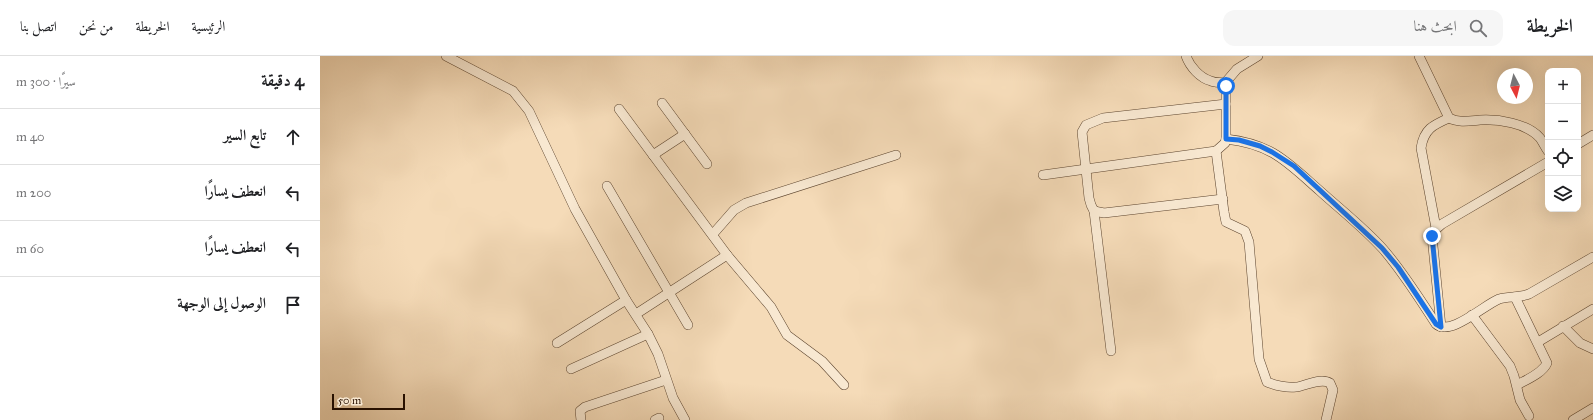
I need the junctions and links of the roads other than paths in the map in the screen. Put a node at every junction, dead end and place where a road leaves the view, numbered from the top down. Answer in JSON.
{"nodes":[{"id":1,"x":446,"y":56,"type":"edge"},
{"id":2,"x":1186,"y":56,"type":"edge"},
{"id":3,"x":1258,"y":56,"type":"edge"},
{"id":4,"x":1419,"y":56,"type":"edge"},
{"id":5,"x":1224,"y":83,"type":"junction"},
{"id":6,"x":662,"y":103,"type":"dead end"},
{"id":7,"x":1226,"y":104,"type":"junction"},
{"id":8,"x":619,"y":109,"type":"dead end"},
{"id":9,"x":1449,"y":118,"type":"junction"},
{"id":10,"x":685,"y":134,"type":"junction"},
{"id":11,"x":1593,"y":135,"type":"edge"},
{"id":12,"x":1226,"y":139,"type":"junction"},
{"id":13,"x":1581,"y":142,"type":"edge"},
{"id":14,"x":1545,"y":146,"type":"edge"},
{"id":15,"x":1216,"y":151,"type":"junction"},
{"id":16,"x":653,"y":154,"type":"junction"},
{"id":17,"x":896,"y":155,"type":"dead end"},
{"id":18,"x":707,"y":164,"type":"dead end"},
{"id":19,"x":1545,"y":164,"type":"edge"},
{"id":20,"x":1086,"y":169,"type":"junction"},
{"id":21,"x":1043,"y":175,"type":"dead end"},
{"id":22,"x":606,"y":186,"type":"dead end"},
{"id":23,"x":1223,"y":199,"type":"junction"},
{"id":24,"x":1094,"y":211,"type":"junction"},
{"id":25,"x":1436,"y":228,"type":"junction"},
{"id":26,"x":712,"y":234,"type":"junction"},
{"id":27,"x":728,"y":255,"type":"junction"},
{"id":28,"x":1593,"y":257,"type":"edge"},
{"id":29,"x":668,"y":293,"type":"junction"},
{"id":30,"x":1515,"y":297,"type":"junction"},
{"id":31,"x":626,"y":300,"type":"junction"},
{"id":32,"x":1593,"y":309,"type":"edge"},
{"id":33,"x":636,"y":314,"type":"junction"},
{"id":34,"x":1472,"y":315,"type":"junction"},
{"id":35,"x":688,"y":325,"type":"dead end"},
{"id":36,"x":1564,"y":326,"type":"junction"},
{"id":37,"x":1441,"y":327,"type":"junction"},
{"id":38,"x":648,"y":334,"type":"junction"},
{"id":39,"x":1538,"y":342,"type":"junction"},
{"id":40,"x":558,"y":343,"type":"dead end"},
{"id":41,"x":1593,"y":349,"type":"edge"},
{"id":42,"x":1111,"y":351,"type":"dead end"},
{"id":43,"x":571,"y":369,"type":"dead end"},
{"id":44,"x":666,"y":380,"type":"junction"},
{"id":45,"x":844,"y":385,"type":"dead end"},
{"id":46,"x":1517,"y":385,"type":"junction"},
{"id":47,"x":1593,"y":408,"type":"edge"},
{"id":48,"x":1529,"y":419,"type":"edge"},
{"id":49,"x":581,"y":420,"type":"edge"},
{"id":50,"x":685,"y":420,"type":"edge"},
{"id":51,"x":1326,"y":420,"type":"edge"},
{"id":52,"x":1573,"y":420,"type":"edge"}],
"edges":[{"from":1,"to":31,"type":"street"},
{"from":2,"to":5,"type":"street"},
{"from":3,"to":5,"type":"street"},
{"from":4,"to":9,"type":"street"},
{"from":5,"to":7,"type":"street"},
{"from":6,"to":10,"type":"street"},
{"from":7,"to":12,"type":"street"},
{"from":7,"to":20,"type":"street"},
{"from":8,"to":16,"type":"street"},
{"from":9,"to":14,"type":"street"},
{"from":9,"to":25,"type":"street"},
{"from":10,"to":16,"type":"street"},
{"from":10,"to":18,"type":"street"},
{"from":11,"to":13,"type":"street"},
{"from":12,"to":15,"type":"street"},
{"from":12,"to":37,"type":"street"},
{"from":15,"to":20,"type":"street"},
{"from":15,"to":23,"type":"street"},
{"from":16,"to":26,"type":"street"},
{"from":17,"to":26,"type":"street"},
{"from":19,"to":25,"type":"street"},
{"from":20,"to":21,"type":"street"},
{"from":20,"to":24,"type":"street"},
{"from":22,"to":29,"type":"street"},
{"from":23,"to":24,"type":"street"},
{"from":23,"to":51,"type":"street"},
{"from":24,"to":42,"type":"street"},
{"from":25,"to":37,"type":"street"},
{"from":26,"to":27,"type":"street"},
{"from":27,"to":29,"type":"street"},
{"from":27,"to":45,"type":"street"},
{"from":28,"to":30,"type":"street"},
{"from":29,"to":33,"type":"street"},
{"from":29,"to":35,"type":"street"},
{"from":30,"to":34,"type":"street"},
{"from":30,"to":39,"type":"street"},
{"from":31,"to":33,"type":"street"},
{"from":31,"to":40,"type":"street"},
{"from":32,"to":36,"type":"street"},
{"from":33,"to":38,"type":"street"},
{"from":34,"to":37,"type":"street"},
{"from":34,"to":46,"type":"street"},
{"from":36,"to":39,"type":"street"},
{"from":36,"to":41,"type":"street"},
{"from":38,"to":43,"type":"street"},
{"from":38,"to":44,"type":"street"},
{"from":39,"to":46,"type":"street"},
{"from":44,"to":49,"type":"street"},
{"from":44,"to":50,"type":"street"},
{"from":46,"to":48,"type":"street"},
{"from":47,"to":52,"type":"street"}]}
